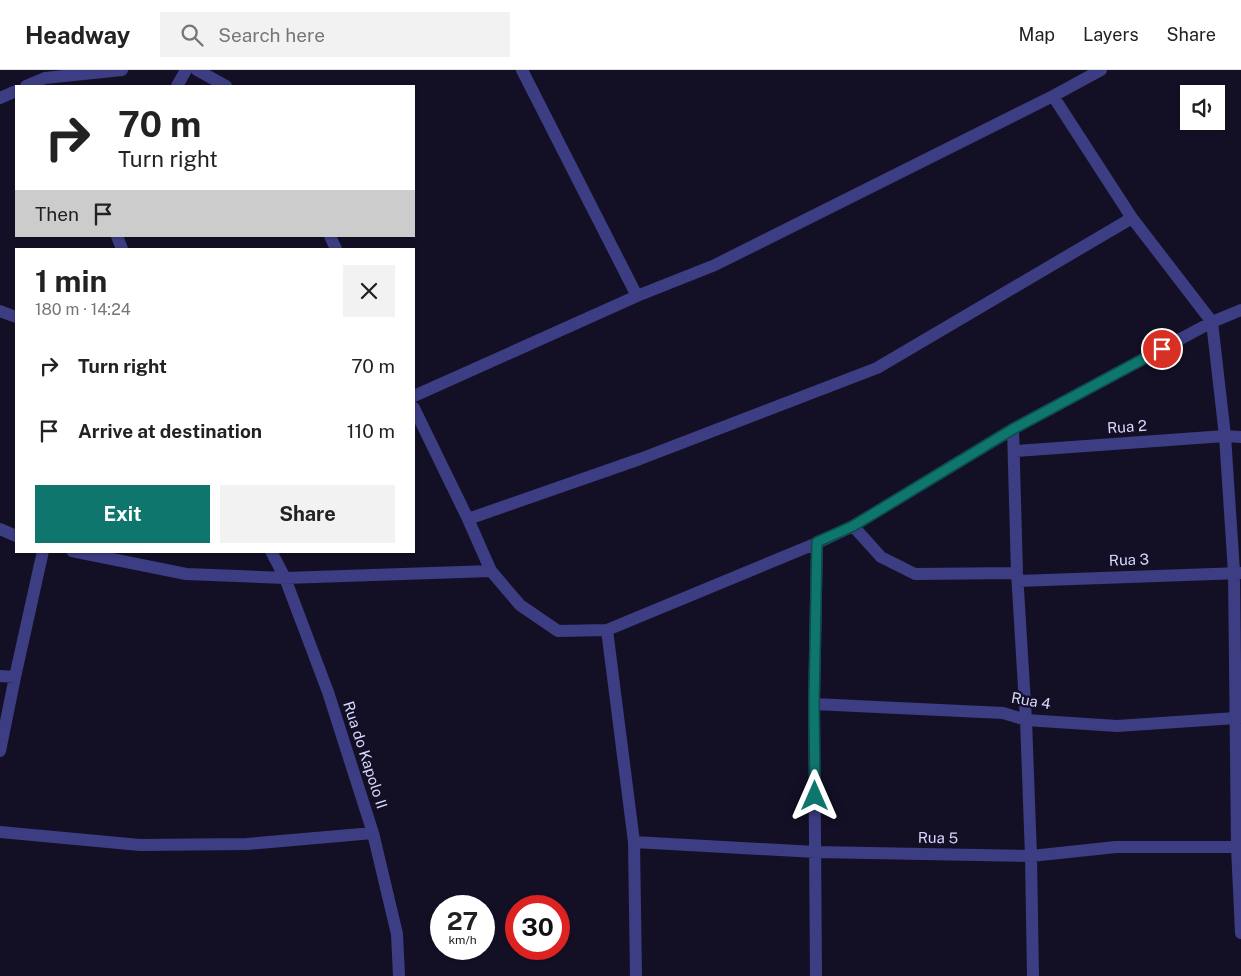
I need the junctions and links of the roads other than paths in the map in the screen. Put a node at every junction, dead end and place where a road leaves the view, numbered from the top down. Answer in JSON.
{"nodes":[{"id":1,"x":122,"y":70,"type":"edge"},
{"id":2,"x":186,"y":70,"type":"edge"},
{"id":3,"x":198,"y":70,"type":"edge"},
{"id":4,"x":522,"y":70,"type":"edge"},
{"id":5,"x":1101,"y":70,"type":"edge"},
{"id":6,"x":45,"y":78,"type":"edge"},
{"id":7,"x":28,"y":85,"type":"edge"},
{"id":8,"x":178,"y":85,"type":"edge"},
{"id":9,"x":224,"y":85,"type":"edge"},
{"id":10,"x":15,"y":91,"type":"edge"},
{"id":11,"x":1053,"y":96,"type":"junction"},
{"id":12,"x":0,"y":98,"type":"edge"},
{"id":13,"x":1132,"y":218,"type":"junction"},
{"id":14,"x":637,"y":296,"type":"junction"},
{"id":15,"x":1241,"y":310,"type":"edge"},
{"id":16,"x":0,"y":311,"type":"edge"},
{"id":17,"x":15,"y":317,"type":"edge"},
{"id":18,"x":1212,"y":322,"type":"junction"},
{"id":19,"x":415,"y":396,"type":"edge"},
{"id":20,"x":415,"y":410,"type":"edge"},
{"id":21,"x":1013,"y":429,"type":"junction"},
{"id":22,"x":1225,"y":436,"type":"junction"},
{"id":23,"x":1241,"y":437,"type":"edge"},
{"id":24,"x":1014,"y":451,"type":"junction"},
{"id":25,"x":468,"y":519,"type":"junction"},
{"id":26,"x":853,"y":526,"type":"junction"},
{"id":27,"x":0,"y":529,"type":"edge"},
{"id":28,"x":15,"y":536,"type":"edge"},
{"id":29,"x":817,"y":542,"type":"junction"},
{"id":30,"x":43,"y":553,"type":"edge"},
{"id":31,"x":82,"y":553,"type":"edge"},
{"id":32,"x":272,"y":553,"type":"edge"},
{"id":33,"x":491,"y":571,"type":"junction"},
{"id":34,"x":1237,"y":572,"type":"edge"},
{"id":35,"x":1018,"y":577,"type":"junction"},
{"id":36,"x":285,"y":578,"type":"junction"},
{"id":37,"x":607,"y":630,"type":"junction"},
{"id":38,"x":0,"y":676,"type":"edge"},
{"id":39,"x":15,"y":677,"type":"junction"},
{"id":40,"x":814,"y":704,"type":"junction"},
{"id":41,"x":1238,"y":717,"type":"edge"},
{"id":42,"x":1026,"y":720,"type":"junction"},
{"id":43,"x":0,"y":751,"type":"edge"},
{"id":44,"x":0,"y":832,"type":"edge"},
{"id":45,"x":373,"y":833,"type":"junction"},
{"id":46,"x":634,"y":842,"type":"junction"},
{"id":47,"x":1239,"y":847,"type":"edge"},
{"id":48,"x":815,"y":852,"type":"junction"},
{"id":49,"x":1031,"y":856,"type":"junction"},
{"id":50,"x":1241,"y":933,"type":"edge"},
{"id":51,"x":399,"y":976,"type":"edge"},
{"id":52,"x":636,"y":976,"type":"edge"},
{"id":53,"x":816,"y":976,"type":"edge"},
{"id":54,"x":1033,"y":976,"type":"edge"}],
"edges":[{"from":1,"to":6,"type":"street"},
{"from":2,"to":8,"type":"street"},
{"from":3,"to":9,"type":"street"},
{"from":4,"to":14,"type":"street"},
{"from":5,"to":11,"type":"street"},
{"from":6,"to":7,"type":"street"},
{"from":10,"to":12,"type":"street"},
{"from":11,"to":13,"type":"street"},
{"from":11,"to":14,"type":"street"},
{"from":13,"to":18,"type":"street"},
{"from":13,"to":25,"type":"street"},
{"from":14,"to":19,"type":"street"},
{"from":15,"to":18,"type":"street"},
{"from":16,"to":17,"type":"street"},
{"from":18,"to":21,"type":"street"},
{"from":18,"to":22,"type":"street"},
{"from":20,"to":25,"type":"street"},
{"from":21,"to":24,"type":"street"},
{"from":21,"to":26,"type":"street"},
{"from":22,"to":23,"type":"street","name":"Rua 2"},
{"from":22,"to":24,"type":"street","name":"Rua 2"},
{"from":22,"to":34,"type":"street"},
{"from":24,"to":35,"type":"street"},
{"from":25,"to":33,"type":"street"},
{"from":26,"to":29,"type":"street"},
{"from":26,"to":35,"type":"street","name":"Rua 3"},
{"from":27,"to":28,"type":"street"},
{"from":29,"to":37,"type":"street"},
{"from":29,"to":40,"type":"street"},
{"from":30,"to":39,"type":"street"},
{"from":31,"to":36,"type":"street"},
{"from":32,"to":36,"type":"street","name":"Rua do Kapolo II"},
{"from":33,"to":36,"type":"street"},
{"from":33,"to":37,"type":"street"},
{"from":34,"to":35,"type":"street","name":"Rua 3"},
{"from":34,"to":41,"type":"street"},
{"from":35,"to":42,"type":"street"},
{"from":36,"to":45,"type":"street","name":"Rua do Kapolo II"},
{"from":37,"to":46,"type":"street"},
{"from":38,"to":39,"type":"street"},
{"from":39,"to":43,"type":"street"},
{"from":40,"to":42,"type":"street","name":"Rua 4"},
{"from":40,"to":48,"type":"street"},
{"from":41,"to":42,"type":"street","name":"Rua 4"},
{"from":41,"to":47,"type":"street"},
{"from":42,"to":49,"type":"street"},
{"from":44,"to":45,"type":"street"},
{"from":45,"to":51,"type":"street","name":"Rua do Kapolo II"},
{"from":46,"to":48,"type":"street","name":"Rua 5"},
{"from":46,"to":52,"type":"street"},
{"from":47,"to":49,"type":"street","name":"Rua 5"},
{"from":47,"to":50,"type":"street"},
{"from":48,"to":49,"type":"street","name":"Rua 5"},
{"from":48,"to":53,"type":"street"},
{"from":49,"to":54,"type":"street"}]}
